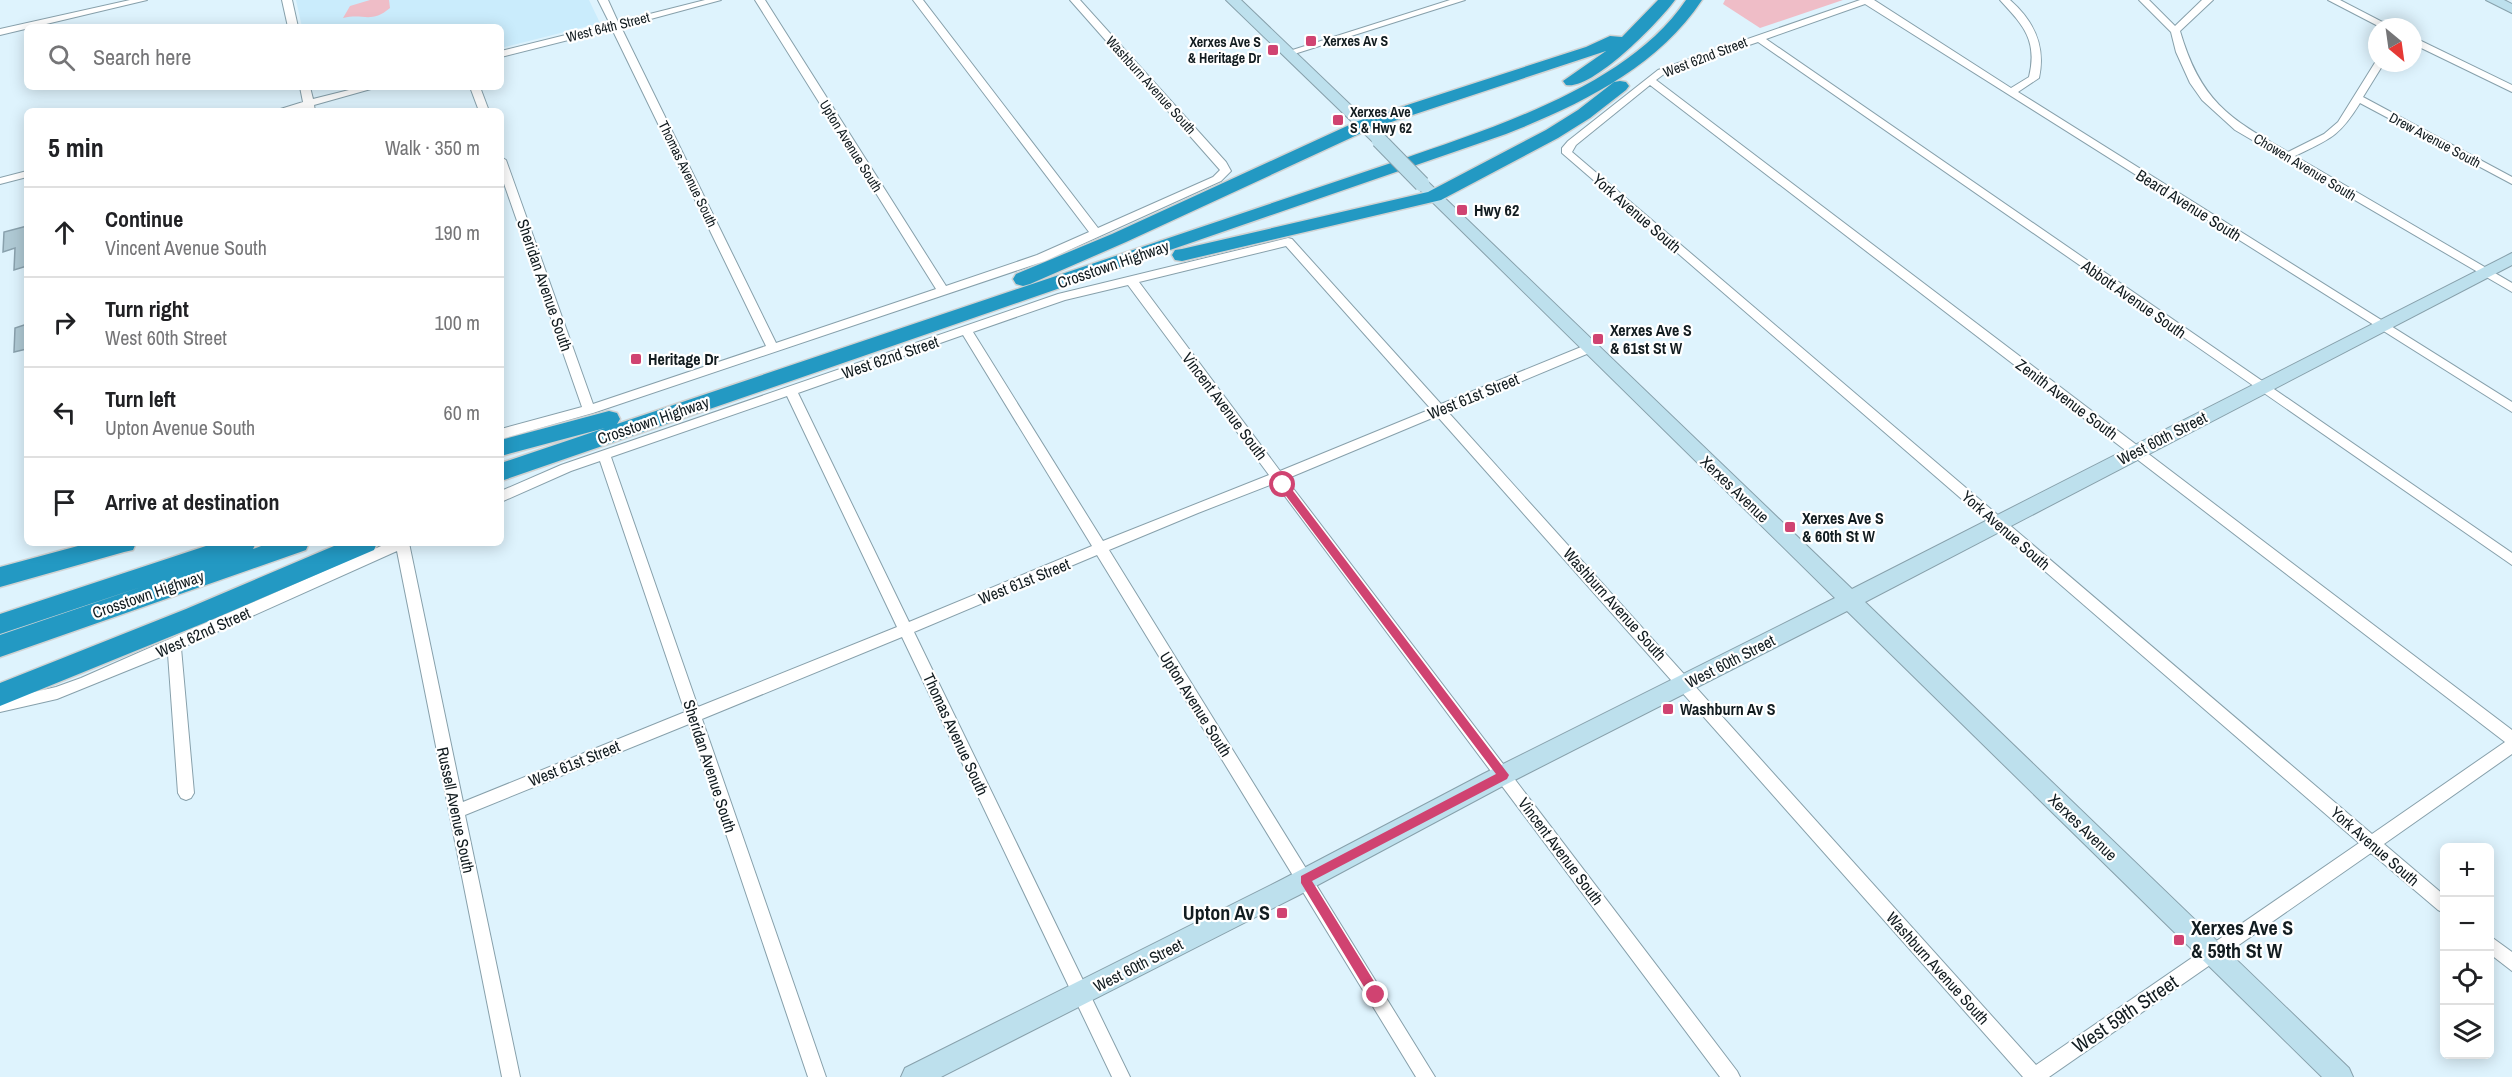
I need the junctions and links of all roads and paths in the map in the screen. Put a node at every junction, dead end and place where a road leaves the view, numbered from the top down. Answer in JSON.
{"nodes":[{"id":1,"x":287,"y":0,"type":"edge"},
{"id":2,"x":603,"y":0,"type":"edge"},
{"id":3,"x":716,"y":0,"type":"edge"},
{"id":4,"x":760,"y":0,"type":"edge"},
{"id":5,"x":918,"y":0,"type":"edge"},
{"id":6,"x":1075,"y":0,"type":"edge"},
{"id":7,"x":1233,"y":0,"type":"edge"},
{"id":8,"x":1667,"y":0,"type":"edge"},
{"id":9,"x":1867,"y":0,"type":"edge"},
{"id":10,"x":2005,"y":0,"type":"edge"},
{"id":11,"x":2144,"y":0,"type":"edge"},
{"id":12,"x":2208,"y":0,"type":"edge"},
{"id":13,"x":2333,"y":0,"type":"edge"},
{"id":14,"x":2493,"y":0,"type":"edge"},
{"id":15,"x":137,"y":1,"type":"edge"},
{"id":16,"x":1456,"y":1,"type":"edge"},
{"id":17,"x":1689,"y":7,"type":"edge"},
{"id":18,"x":2512,"y":9,"type":"edge"},
{"id":19,"x":2369,"y":18,"type":"edge"},
{"id":20,"x":35,"y":24,"type":"edge"},
{"id":21,"x":292,"y":24,"type":"edge"},
{"id":22,"x":615,"y":26,"type":"junction"},
{"id":23,"x":24,"y":27,"type":"edge"},
{"id":24,"x":1640,"y":30,"type":"junction"},
{"id":25,"x":2175,"y":31,"type":"junction"},
{"id":26,"x":0,"y":32,"type":"edge"},
{"id":27,"x":1757,"y":37,"type":"junction"},
{"id":28,"x":2422,"y":45,"type":"edge"},
{"id":29,"x":504,"y":53,"type":"edge"},
{"id":30,"x":1288,"y":53,"type":"junction"},
{"id":31,"x":2374,"y":72,"type":"edge"},
{"id":32,"x":1651,"y":81,"type":"junction"},
{"id":33,"x":306,"y":90,"type":"edge"},
{"id":34,"x":364,"y":90,"type":"edge"},
{"id":35,"x":476,"y":90,"type":"edge"},
{"id":36,"x":2512,"y":90,"type":"edge"},
{"id":37,"x":2011,"y":92,"type":"junction"},
{"id":38,"x":2358,"y":98,"type":"junction"},
{"id":39,"x":310,"y":107,"type":"edge"},
{"id":40,"x":483,"y":108,"type":"edge"},
{"id":41,"x":1364,"y":125,"type":"junction"},
{"id":42,"x":1568,"y":153,"type":"joint"},
{"id":43,"x":2286,"y":156,"type":"junction"},
{"id":44,"x":504,"y":169,"type":"edge"},
{"id":45,"x":24,"y":175,"type":"edge"},
{"id":46,"x":0,"y":181,"type":"edge"},
{"id":47,"x":2512,"y":181,"type":"edge"},
{"id":48,"x":1428,"y":190,"type":"junction"},
{"id":49,"x":1096,"y":234,"type":"junction"},
{"id":50,"x":1288,"y":242,"type":"joint"},
{"id":51,"x":2512,"y":258,"type":"edge"},
{"id":52,"x":2484,"y":272,"type":"junction"},
{"id":53,"x":1131,"y":280,"type":"junction"},
{"id":54,"x":2512,"y":288,"type":"edge"},
{"id":55,"x":943,"y":291,"type":"junction"},
{"id":56,"x":1000,"y":295,"type":"junction"},
{"id":57,"x":2381,"y":326,"type":"junction"},
{"id":58,"x":966,"y":330,"type":"junction"},
{"id":59,"x":772,"y":347,"type":"junction"},
{"id":60,"x":1590,"y":348,"type":"junction"},
{"id":61,"x":2262,"y":387,"type":"junction"},
{"id":62,"x":791,"y":391,"type":"junction"},
{"id":63,"x":2512,"y":408,"type":"edge"},
{"id":64,"x":1440,"y":409,"type":"junction"},
{"id":65,"x":589,"y":410,"type":"junction"},
{"id":66,"x":640,"y":418,"type":"junction"},
{"id":67,"x":504,"y":433,"type":"edge"},
{"id":68,"x":504,"y":447,"type":"edge"},
{"id":69,"x":2136,"y":452,"type":"junction"},
{"id":70,"x":604,"y":455,"type":"junction"},
{"id":71,"x":504,"y":456,"type":"edge"},
{"id":72,"x":504,"y":471,"type":"edge"},
{"id":73,"x":1278,"y":477,"type":"junction"},
{"id":74,"x":504,"y":482,"type":"edge"},
{"id":75,"x":504,"y":496,"type":"edge"},
{"id":76,"x":1998,"y":523,"type":"junction"},
{"id":77,"x":112,"y":546,"type":"edge"},
{"id":78,"x":235,"y":546,"type":"edge"},
{"id":79,"x":288,"y":546,"type":"edge"},
{"id":80,"x":358,"y":546,"type":"edge"},
{"id":81,"x":394,"y":546,"type":"edge"},
{"id":82,"x":402,"y":546,"type":"edge"},
{"id":83,"x":1100,"y":549,"type":"junction"},
{"id":84,"x":2512,"y":560,"type":"edge"},
{"id":85,"x":0,"y":577,"type":"edge"},
{"id":86,"x":1849,"y":600,"type":"junction"},
{"id":87,"x":0,"y":624,"type":"edge"},
{"id":88,"x":905,"y":628,"type":"junction"},
{"id":89,"x":174,"y":645,"type":"junction"},
{"id":90,"x":0,"y":646,"type":"edge"},
{"id":91,"x":1687,"y":684,"type":"junction"},
{"id":92,"x":0,"y":695,"type":"edge"},
{"id":93,"x":0,"y":706,"type":"edge"},
{"id":94,"x":693,"y":715,"type":"junction"},
{"id":95,"x":2512,"y":739,"type":"edge"},
{"id":96,"x":2512,"y":746,"type":"edge"},
{"id":97,"x":1503,"y":775,"type":"junction"},
{"id":98,"x":186,"y":793,"type":"dead end"},
{"id":99,"x":457,"y":811,"type":"junction"},
{"id":100,"x":2372,"y":843,"type":"junction"},
{"id":101,"x":1305,"y":879,"type":"junction"},
{"id":102,"x":2440,"y":901,"type":"edge"},
{"id":103,"x":2494,"y":947,"type":"edge"},
{"id":104,"x":2214,"y":954,"type":"junction"},
{"id":105,"x":2512,"y":963,"type":"edge"},
{"id":106,"x":1080,"y":994,"type":"junction"},
{"id":107,"x":511,"y":1077,"type":"edge"},
{"id":108,"x":817,"y":1077,"type":"edge"},
{"id":109,"x":914,"y":1077,"type":"edge"},
{"id":110,"x":1121,"y":1077,"type":"edge"},
{"id":111,"x":1426,"y":1077,"type":"edge"},
{"id":112,"x":1731,"y":1077,"type":"edge"},
{"id":113,"x":2035,"y":1077,"type":"edge"},
{"id":114,"x":2340,"y":1077,"type":"edge"}],
"edges":[{"from":1,"to":21,"type":"street"},
{"from":2,"to":22,"type":"street","name":"Thomas Avenue South"},
{"from":3,"to":22,"type":"street","name":"West 64th Street"},
{"from":4,"to":55,"type":"street","name":"Upton Avenue South"},
{"from":5,"to":49,"type":"street"},
{"from":6,"to":49,"type":"street","name":"Washburn Avenue South"},
{"from":7,"to":30,"type":"street","name":"Xerxes Avenue"},
{"from":8,"to":24,"type":"highway","name":"Crosstown Highway"},
{"from":9,"to":27,"type":"street","name":"West 62nd Street"},
{"from":9,"to":37,"type":"street","name":"Beard Avenue South"},
{"from":10,"to":37,"type":"street"},
{"from":11,"to":25,"type":"street","name":"Chowen Avenue South"},
{"from":12,"to":25,"type":"street"},
{"from":13,"to":19,"type":"street"},
{"from":14,"to":18,"type":"street"},
{"from":15,"to":20,"type":"street"},
{"from":16,"to":30,"type":"street"},
{"from":17,"to":48,"type":"highway"},
{"from":17,"to":56,"type":"highway","name":"Crosstown Highway"},
{"from":22,"to":29,"type":"street","name":"West 64th Street"},
{"from":22,"to":59,"type":"street","name":"Thomas Avenue South"},
{"from":23,"to":26,"type":"street"},
{"from":24,"to":41,"type":"highway"},
{"from":24,"to":56,"type":"highway","name":"Crosstown Highway"},
{"from":25,"to":43,"type":"street","name":"Chowen Avenue South"},
{"from":27,"to":32,"type":"street","name":"West 62nd Street"},
{"from":27,"to":61,"type":"street","name":"Abbott Avenue South"},
{"from":28,"to":36,"type":"street"},
{"from":30,"to":41,"type":"street","name":"Xerxes Avenue"},
{"from":31,"to":38,"type":"street"},
{"from":32,"to":42,"type":"street","name":"West 62nd Street"},
{"from":32,"to":69,"type":"street","name":"Zenith Avenue South"},
{"from":33,"to":39,"type":"street"},
{"from":34,"to":39,"type":"street"},
{"from":35,"to":40,"type":"street"},
{"from":37,"to":57,"type":"street","name":"Beard Avenue South"},
{"from":38,"to":43,"type":"street"},
{"from":38,"to":47,"type":"street","name":"Drew Avenue South"},
{"from":41,"to":48,"type":"street","name":"Xerxes Avenue","bridge":true},
{"from":41,"to":56,"type":"highway"},
{"from":42,"to":76,"type":"street","name":"York Avenue South"},
{"from":43,"to":52,"type":"street","name":"Chowen Avenue South"},
{"from":44,"to":65,"type":"street","name":"Sheridan Avenue South"},
{"from":45,"to":46,"type":"street"},
{"from":48,"to":56,"type":"highway"},
{"from":48,"to":60,"type":"street","name":"Xerxes Avenue"},
{"from":49,"to":55,"type":"street"},
{"from":50,"to":53,"type":"street","name":"West 62nd Street"},
{"from":50,"to":64,"type":"street","name":"Washburn Avenue South"},
{"from":51,"to":52,"type":"street","name":"West 60th Street"},
{"from":52,"to":54,"type":"street","name":"Chowen Avenue South"},
{"from":52,"to":57,"type":"street","name":"West 60th Street"},
{"from":53,"to":58,"type":"street","name":"West 62nd Street"},
{"from":53,"to":73,"type":"street","name":"Vincent Avenue South"},
{"from":55,"to":59,"type":"street"},
{"from":56,"to":66,"type":"highway","name":"Crosstown Highway"},
{"from":57,"to":61,"type":"street","name":"West 60th Street"},
{"from":57,"to":63,"type":"street","name":"Beard Avenue South"},
{"from":58,"to":62,"type":"street","name":"West 62nd Street"},
{"from":58,"to":83,"type":"street","name":"Upton Avenue South"},
{"from":59,"to":65,"type":"street"},
{"from":60,"to":64,"type":"street","name":"West 61st Street"},
{"from":60,"to":86,"type":"street","name":"Xerxes Avenue"},
{"from":61,"to":69,"type":"street","name":"West 60th Street"},
{"from":61,"to":84,"type":"street","name":"Abbott Avenue South"},
{"from":62,"to":70,"type":"street","name":"West 62nd Street"},
{"from":62,"to":88,"type":"street","name":"Thomas Avenue South"},
{"from":64,"to":73,"type":"street","name":"West 61st Street"},
{"from":64,"to":91,"type":"street","name":"Washburn Avenue South"},
{"from":65,"to":67,"type":"street"},
{"from":66,"to":68,"type":"highway"},
{"from":66,"to":71,"type":"highway","name":"Crosstown Highway"},
{"from":66,"to":72,"type":"highway","name":"Crosstown Highway"},
{"from":66,"to":74,"type":"highway"},
{"from":69,"to":76,"type":"street","name":"West 60th Street"},
{"from":69,"to":95,"type":"street","name":"Zenith Avenue South"},
{"from":70,"to":75,"type":"street","name":"West 62nd Street"},
{"from":70,"to":94,"type":"street","name":"Sheridan Avenue South"},
{"from":73,"to":83,"type":"street","name":"West 61st Street"},
{"from":73,"to":97,"type":"street","name":"Vincent Avenue South"},
{"from":76,"to":86,"type":"street","name":"West 60th Street"},
{"from":76,"to":100,"type":"street","name":"York Avenue South"},
{"from":77,"to":85,"type":"highway"},
{"from":78,"to":87,"type":"highway","name":"Crosstown Highway"},
{"from":79,"to":90,"type":"highway","name":"Crosstown Highway"},
{"from":80,"to":92,"type":"highway"},
{"from":81,"to":89,"type":"street","name":"West 62nd Street"},
{"from":82,"to":99,"type":"street","name":"Russell Avenue South"},
{"from":83,"to":88,"type":"street","name":"West 61st Street"},
{"from":83,"to":101,"type":"street","name":"Upton Avenue South"},
{"from":86,"to":91,"type":"street","name":"West 60th Street"},
{"from":86,"to":104,"type":"street","name":"Xerxes Avenue"},
{"from":88,"to":94,"type":"street","name":"West 61st Street"},
{"from":88,"to":106,"type":"street","name":"Thomas Avenue South"},
{"from":89,"to":93,"type":"street","name":"West 62nd Street"},
{"from":89,"to":98,"type":"street"},
{"from":91,"to":97,"type":"street","name":"West 60th Street"},
{"from":91,"to":113,"type":"street","name":"Washburn Avenue South"},
{"from":94,"to":99,"type":"street","name":"West 61st Street"},
{"from":94,"to":108,"type":"street","name":"Sheridan Avenue South"},
{"from":96,"to":100,"type":"street","name":"West 59th Street"},
{"from":97,"to":101,"type":"street","name":"West 60th Street"},
{"from":97,"to":112,"type":"street","name":"Vincent Avenue South"},
{"from":99,"to":107,"type":"street","name":"Russell Avenue South"},
{"from":100,"to":102,"type":"street","name":"York Avenue South"},
{"from":100,"to":104,"type":"street","name":"West 59th Street"},
{"from":101,"to":106,"type":"street","name":"West 60th Street"},
{"from":101,"to":111,"type":"street","name":"Upton Avenue South"},
{"from":103,"to":105,"type":"street"},
{"from":104,"to":113,"type":"street","name":"West 59th Street"},
{"from":104,"to":114,"type":"street","name":"Xerxes Avenue"},
{"from":106,"to":109,"type":"street","name":"West 60th Street"},
{"from":106,"to":110,"type":"street","name":"Thomas Avenue South"}]}
